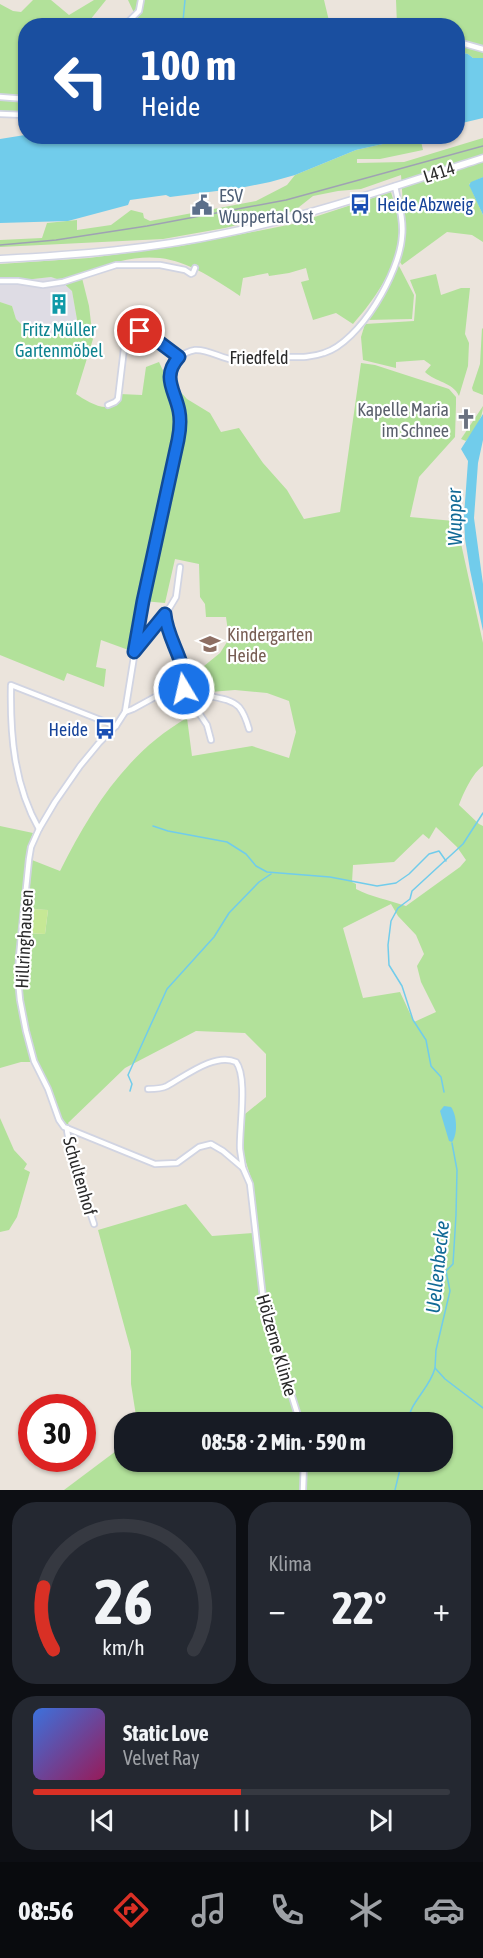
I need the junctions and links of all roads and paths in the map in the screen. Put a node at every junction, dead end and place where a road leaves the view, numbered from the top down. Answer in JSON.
{"nodes":[{"id":1,"x":141,"y":0,"type":"edge"},
{"id":2,"x":133,"y":18,"type":"edge"},
{"id":3,"x":465,"y":44,"type":"edge"},
{"id":4,"x":483,"y":49,"type":"edge"},
{"id":5,"x":0,"y":97,"type":"edge"},
{"id":6,"x":18,"y":98,"type":"edge"},
{"id":7,"x":0,"y":114,"type":"edge"},
{"id":8,"x":18,"y":115,"type":"edge"},
{"id":9,"x":483,"y":158,"type":"edge"},
{"id":10,"x":395,"y":186,"type":"junction"},
{"id":11,"x":0,"y":259,"type":"edge"},
{"id":12,"x":195,"y":268,"type":"dead end"},
{"id":13,"x":0,"y":281,"type":"edge"},
{"id":14,"x":179,"y":357,"type":"junction"},
{"id":15,"x":108,"y":405,"type":"dead end"},
{"id":16,"x":180,"y":567,"type":"dead end"},
{"id":17,"x":165,"y":614,"type":"junction"},
{"id":18,"x":134,"y":652,"type":"junction"},
{"id":19,"x":186,"y":680,"type":"junction"},
{"id":20,"x":125,"y":712,"type":"junction"},
{"id":21,"x":116,"y":726,"type":"junction"},
{"id":22,"x":249,"y":729,"type":"dead end"},
{"id":23,"x":211,"y":740,"type":"dead end"},
{"id":24,"x":39,"y":829,"type":"junction"},
{"id":25,"x":148,"y":1089,"type":"dead end"},
{"id":26,"x":67,"y":1128,"type":"junction"},
{"id":27,"x":243,"y":1168,"type":"junction"},
{"id":28,"x":94,"y":1224,"type":"dead end"},
{"id":29,"x":297,"y":1412,"type":"edge"},
{"id":30,"x":304,"y":1472,"type":"edge"},
{"id":31,"x":303,"y":1490,"type":"edge"}],
"edges":[{"from":1,"to":2,"type":"street"},
{"from":3,"to":4,"type":"street"},
{"from":5,"to":6,"type":"street"},
{"from":7,"to":8,"type":"street"},
{"from":9,"to":10,"type":"main road","name":"L414"},
{"from":10,"to":11,"type":"main road","name":"L414"},
{"from":10,"to":14,"type":"street","name":"Friedfeld"},
{"from":12,"to":13,"type":"street"},
{"from":14,"to":15,"type":"street"},
{"from":14,"to":18,"type":"street"},
{"from":16,"to":17,"type":"street"},
{"from":17,"to":18,"type":"street"},
{"from":17,"to":19,"type":"street"},
{"from":18,"to":20,"type":"street"},
{"from":19,"to":20,"type":"street"},
{"from":19,"to":22,"type":"street"},
{"from":19,"to":23,"type":"street"},
{"from":20,"to":21,"type":"street","name":"Hillringhausen"},
{"from":21,"to":24,"type":"street","name":"Hillringhausen"},
{"from":21,"to":24,"type":"street"},
{"from":24,"to":26,"type":"street","name":"Hillringhausen"},
{"from":25,"to":27,"type":"street"},
{"from":26,"to":27,"type":"street"},
{"from":26,"to":28,"type":"street","name":"Schultenhof"},
{"from":27,"to":29,"type":"street","name":"Hölzerne Klinke"},
{"from":30,"to":31,"type":"street"}]}
